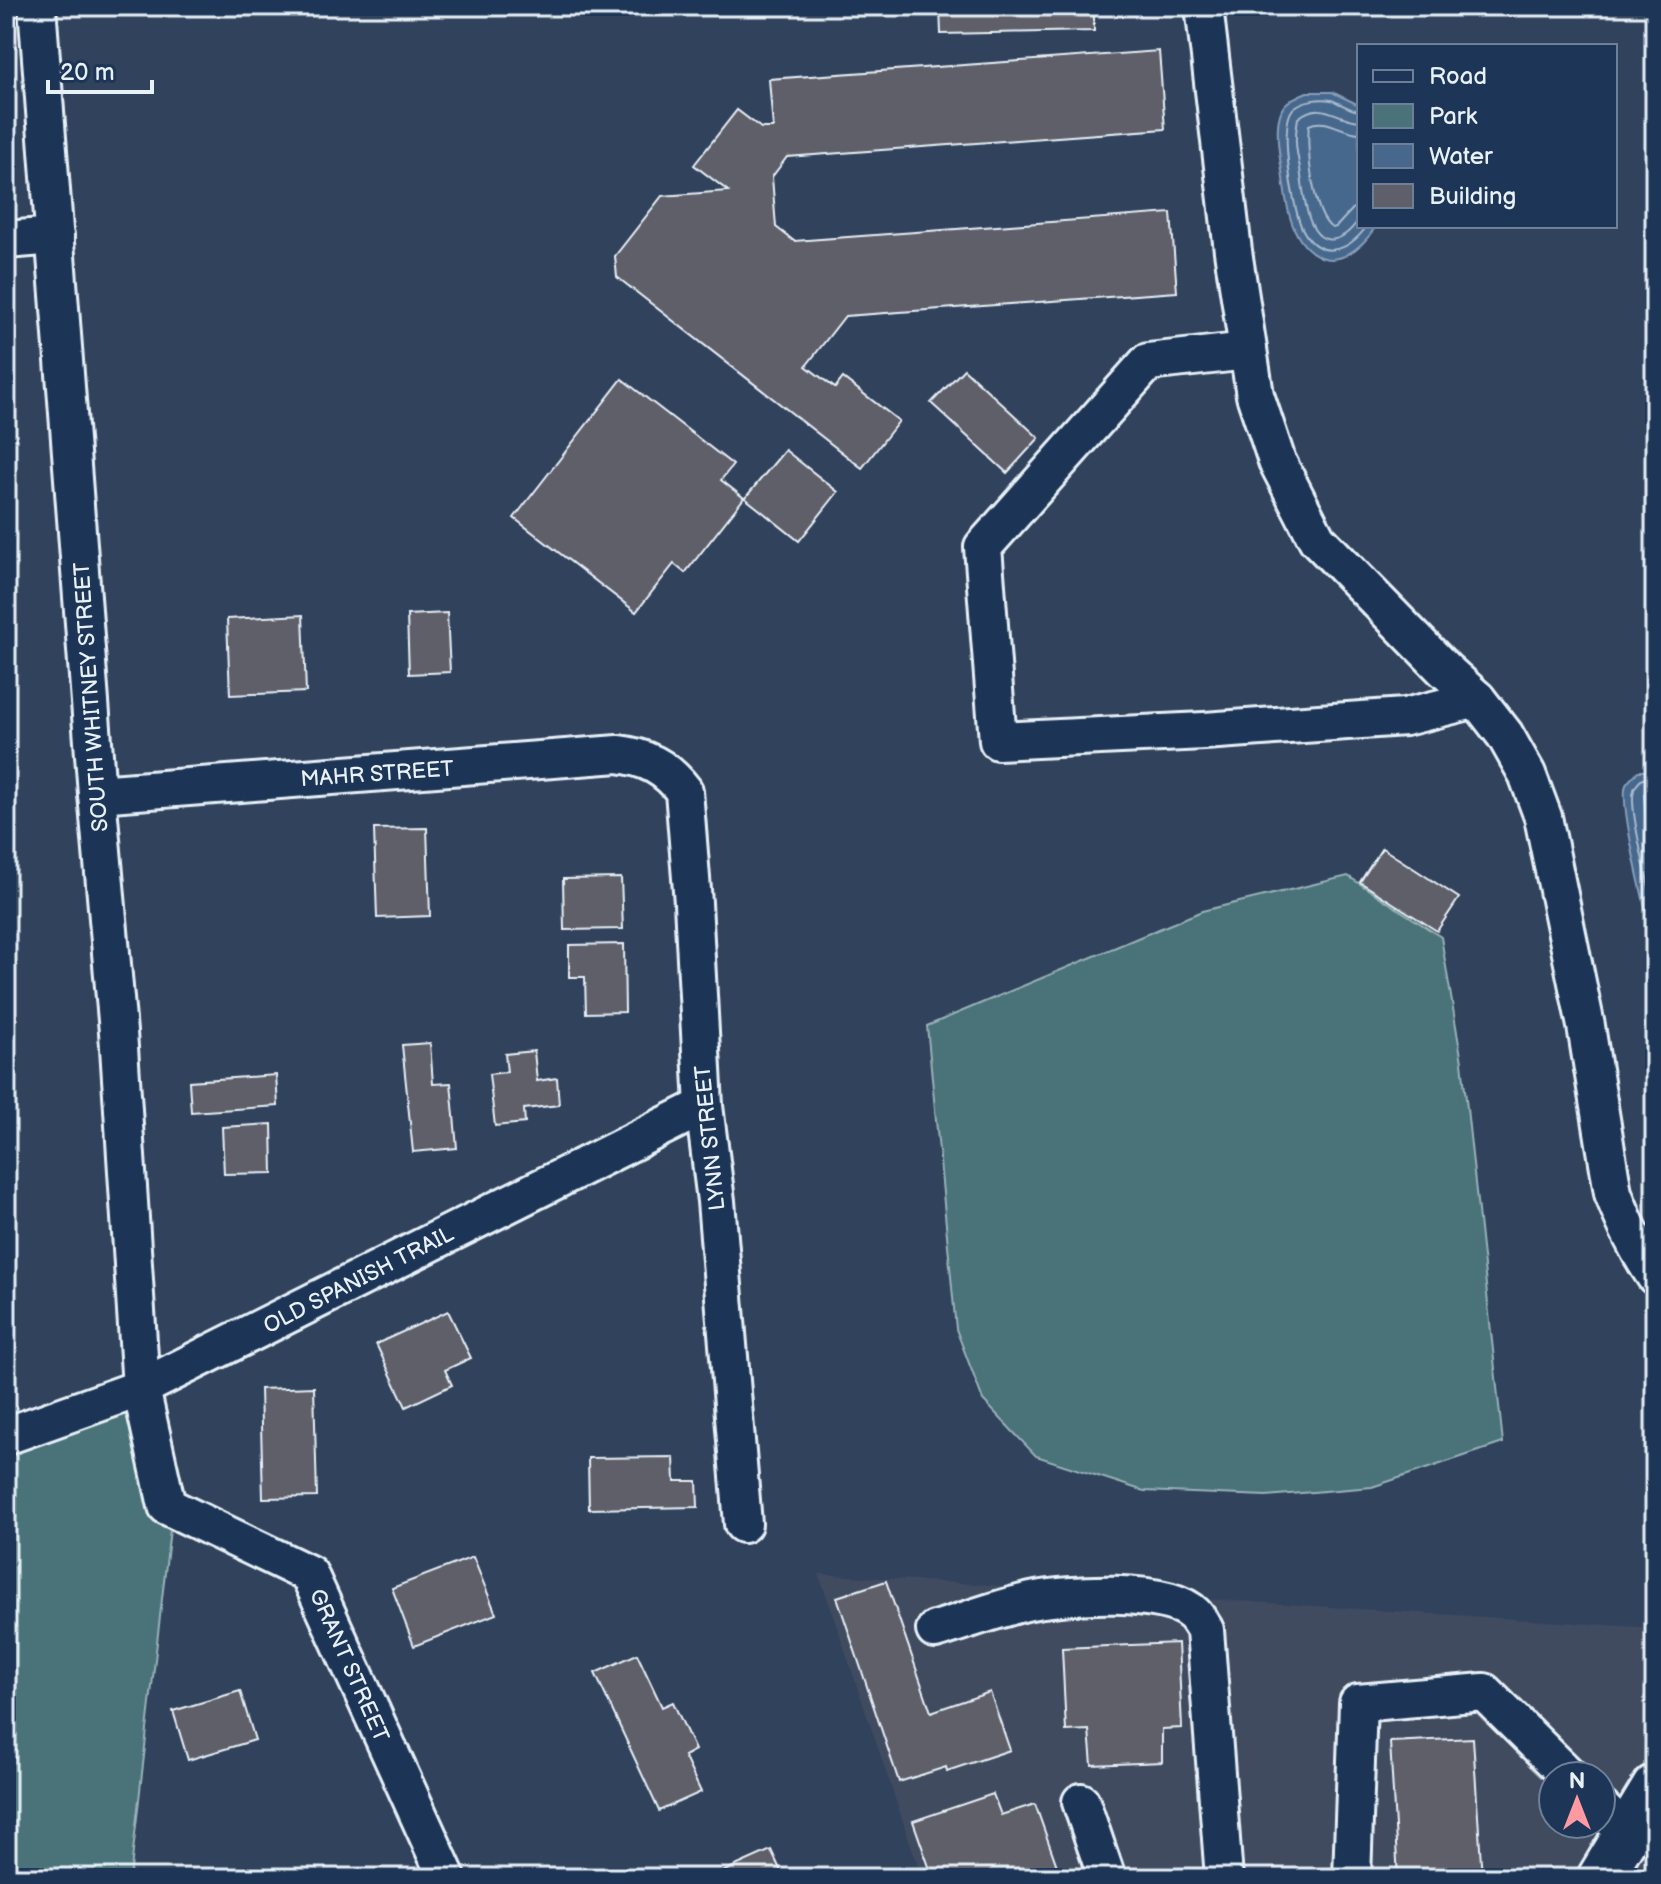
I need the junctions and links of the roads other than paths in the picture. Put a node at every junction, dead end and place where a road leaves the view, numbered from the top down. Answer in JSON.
{"nodes":[{"id":1,"x":37,"y":6,"type":"edge"},
{"id":2,"x":1204,"y":6,"type":"edge"},
{"id":3,"x":55,"y":236,"type":"junction"},
{"id":4,"x":6,"y":240,"type":"edge"},
{"id":5,"x":1248,"y":351,"type":"junction"},
{"id":6,"x":1477,"y":699,"type":"junction"},
{"id":7,"x":655,"y":764,"type":"joint"},
{"id":8,"x":97,"y":794,"type":"junction"},
{"id":9,"x":704,"y":1106,"type":"junction"},
{"id":10,"x":1655,"y":1276,"type":"edge"},
{"id":11,"x":141,"y":1388,"type":"junction"},
{"id":12,"x":6,"y":1436,"type":"edge"},
{"id":13,"x":743,"y":1524,"type":"dead end"},
{"id":14,"x":935,"y":1630,"type":"dead end"},
{"id":15,"x":1553,"y":1760,"type":"edge"},
{"id":16,"x":1655,"y":1787,"type":"edge"},
{"id":17,"x":1081,"y":1802,"type":"dead end"},
{"id":18,"x":1617,"y":1819,"type":"edge"},
{"id":19,"x":1609,"y":1840,"type":"edge"},
{"id":20,"x":447,"y":1878,"type":"edge"},
{"id":21,"x":1107,"y":1878,"type":"edge"},
{"id":22,"x":1224,"y":1878,"type":"edge"},
{"id":23,"x":1352,"y":1878,"type":"edge"},
{"id":24,"x":1600,"y":1878,"type":"edge"}],
"edges":[{"from":1,"to":3,"type":"street","name":"SOUTH WHITNEY STREET"},
{"from":2,"to":5,"type":"street"},
{"from":3,"to":4,"type":"street"},
{"from":3,"to":8,"type":"street","name":"SOUTH WHITNEY STREET"},
{"from":5,"to":6,"type":"street"},
{"from":5,"to":6,"type":"street"},
{"from":6,"to":10,"type":"street"},
{"from":7,"to":8,"type":"street","name":"MAHR STREET"},
{"from":7,"to":9,"type":"street","name":"LYNN STREET"},
{"from":8,"to":11,"type":"street","name":"SOUTH WHITNEY STREET"},
{"from":9,"to":11,"type":"street","name":"OLD SPANISH TRAIL"},
{"from":9,"to":13,"type":"street","name":"LYNN STREET"},
{"from":11,"to":12,"type":"street","name":"OLD SPANISH TRAIL"},
{"from":11,"to":20,"type":"street","name":"GRANT STREET"},
{"from":14,"to":22,"type":"street"},
{"from":15,"to":23,"type":"street"},
{"from":16,"to":18,"type":"highway"},
{"from":17,"to":21,"type":"street"},
{"from":19,"to":24,"type":"highway"}]}
